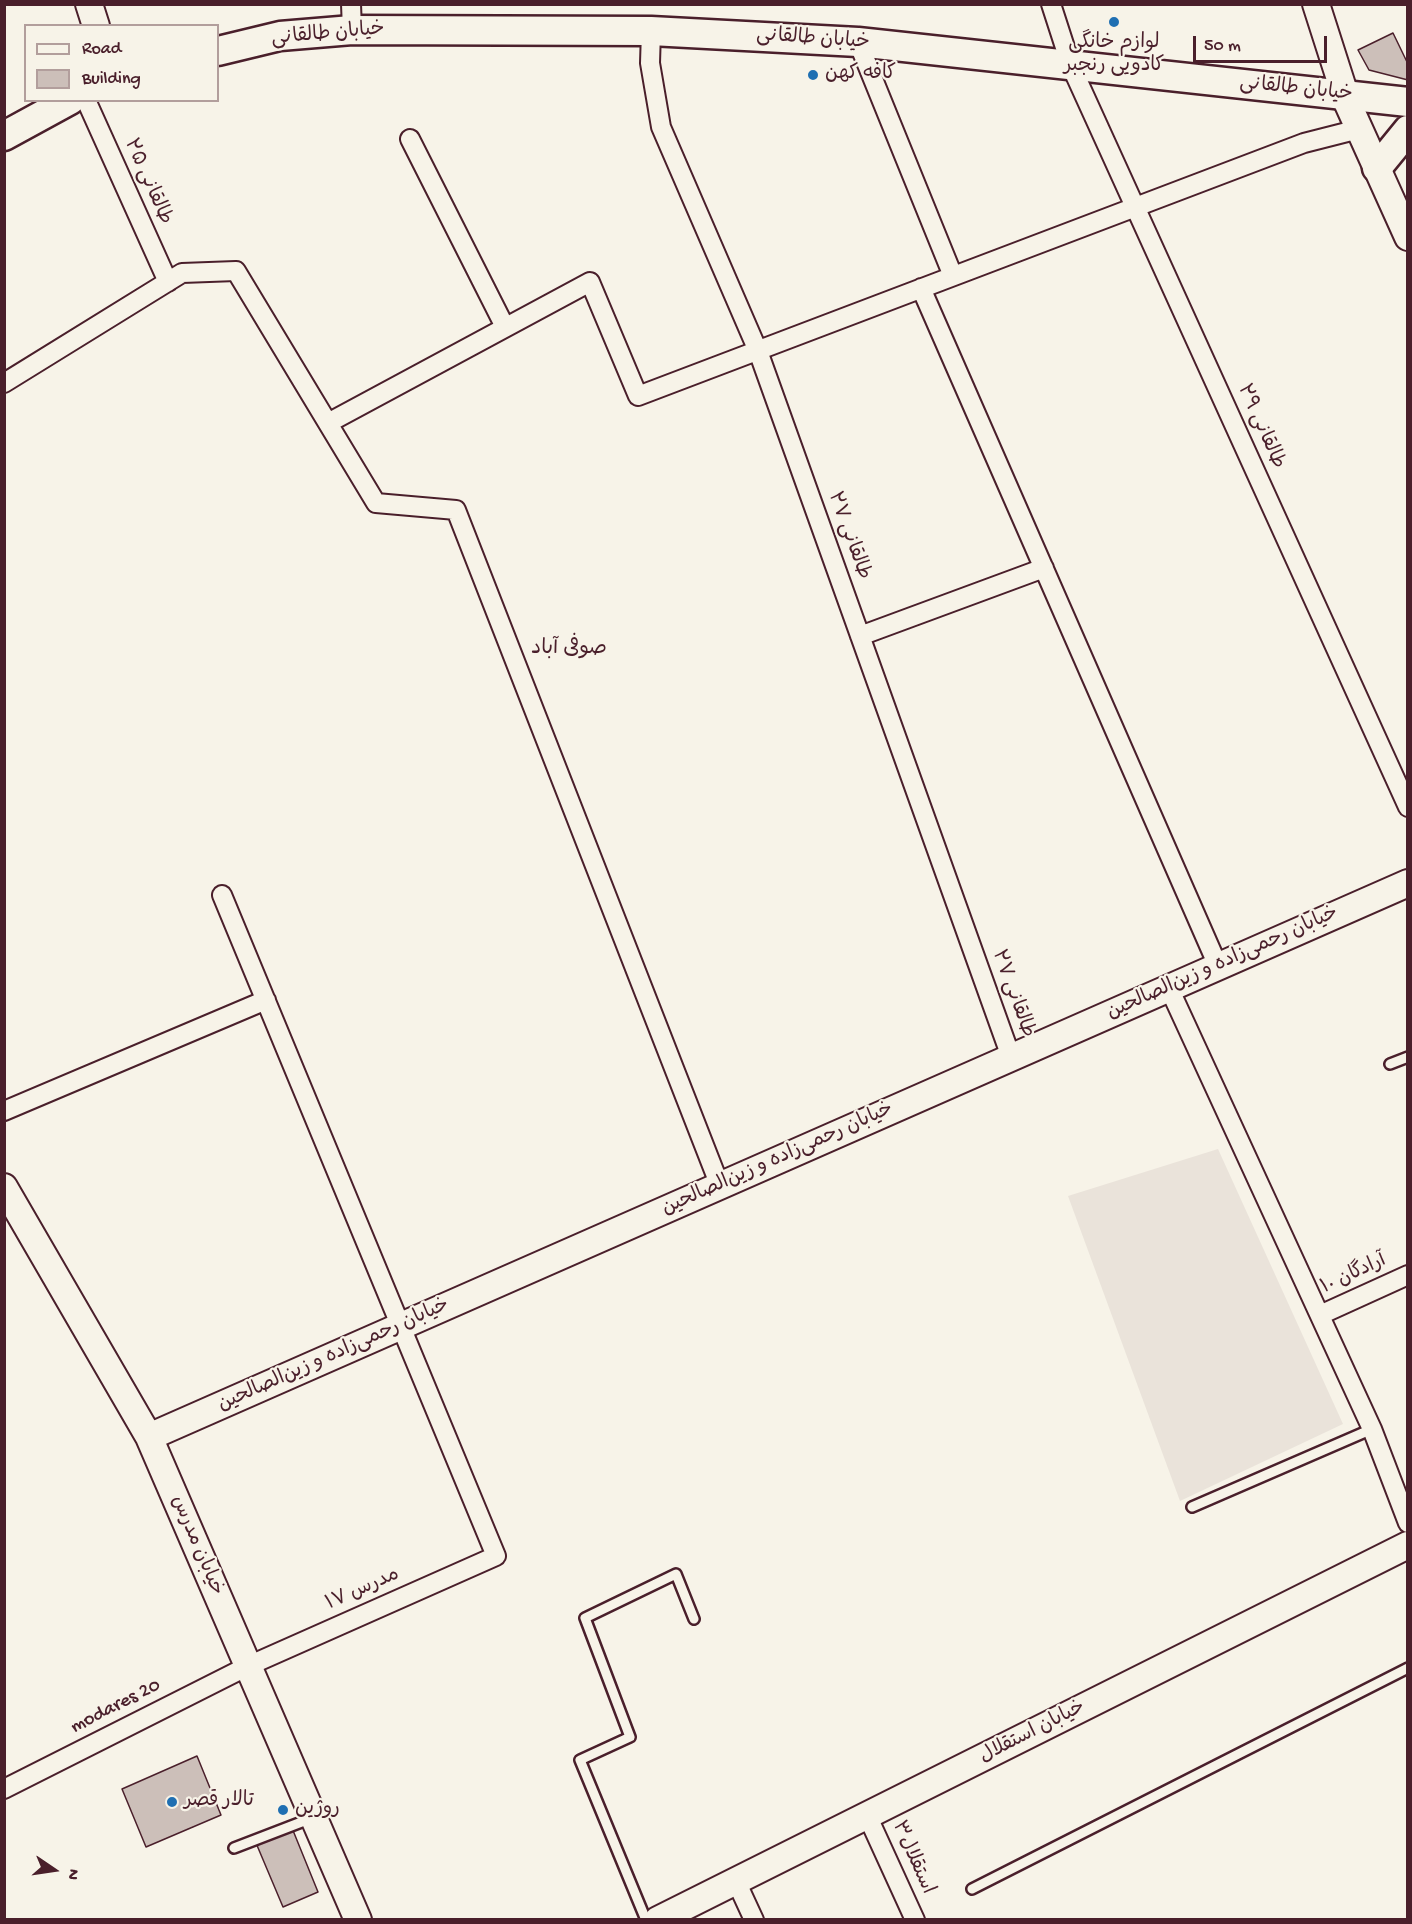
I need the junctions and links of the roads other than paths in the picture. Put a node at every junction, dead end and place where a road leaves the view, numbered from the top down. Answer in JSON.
{"nodes":[{"id":1,"x":89,"y":4,"type":"edge"},
{"id":2,"x":1051,"y":4,"type":"edge"},
{"id":3,"x":1316,"y":4,"type":"edge"},
{"id":4,"x":352,"y":17,"type":"edge"},
{"id":5,"x":95,"y":24,"type":"edge"},
{"id":6,"x":651,"y":31,"type":"junction"},
{"id":7,"x":858,"y":42,"type":"junction"},
{"id":8,"x":219,"y":51,"type":"edge"},
{"id":9,"x":1071,"y":66,"type":"junction"},
{"id":10,"x":1346,"y":98,"type":"junction"},
{"id":11,"x":66,"y":102,"type":"edge"},
{"id":12,"x":87,"y":102,"type":"edge"},
{"id":13,"x":1407,"y":102,"type":"edge"},
{"id":14,"x":1359,"y":129,"type":"junction"},
{"id":15,"x":1407,"y":130,"type":"edge"},
{"id":16,"x":4,"y":136,"type":"edge"},
{"id":17,"x":410,"y":139,"type":"dead end"},
{"id":18,"x":1374,"y":164,"type":"junction"},
{"id":19,"x":1135,"y":207,"type":"junction"},
{"id":20,"x":1407,"y":237,"type":"edge"},
{"id":21,"x":953,"y":276,"type":"junction"},
{"id":22,"x":168,"y":282,"type":"junction"},
{"id":23,"x":921,"y":288,"type":"junction"},
{"id":24,"x":505,"y":327,"type":"junction"},
{"id":25,"x":758,"y":351,"type":"junction"},
{"id":26,"x":4,"y":383,"type":"edge"},
{"id":27,"x":328,"y":423,"type":"junction"},
{"id":28,"x":1044,"y":568,"type":"junction"},
{"id":29,"x":860,"y":636,"type":"junction"},
{"id":30,"x":1407,"y":807,"type":"edge"},
{"id":31,"x":1407,"y":883,"type":"edge"},
{"id":32,"x":222,"y":895,"type":"dead end"},
{"id":33,"x":1218,"y":966,"type":"junction"},
{"id":34,"x":1169,"y":988,"type":"junction"},
{"id":35,"x":266,"y":1000,"type":"junction"},
{"id":36,"x":1011,"y":1057,"type":"junction"},
{"id":37,"x":1407,"y":1057,"type":"edge"},
{"id":38,"x":1390,"y":1064,"type":"dead end"},
{"id":39,"x":4,"y":1111,"type":"edge"},
{"id":40,"x":720,"y":1186,"type":"junction"},
{"id":41,"x":4,"y":1187,"type":"edge"},
{"id":42,"x":1407,"y":1275,"type":"edge"},
{"id":43,"x":1320,"y":1315,"type":"junction"},
{"id":44,"x":401,"y":1326,"type":"junction"},
{"id":45,"x":1372,"y":1429,"type":"junction"},
{"id":46,"x":149,"y":1437,"type":"junction"},
{"id":47,"x":1192,"y":1507,"type":"dead end"},
{"id":48,"x":1407,"y":1523,"type":"edge"},
{"id":49,"x":1407,"y":1545,"type":"edge"},
{"id":50,"x":694,"y":1619,"type":"dead end"},
{"id":51,"x":248,"y":1666,"type":"junction"},
{"id":52,"x":1407,"y":1668,"type":"edge"},
{"id":53,"x":4,"y":1789,"type":"edge"},
{"id":54,"x":867,"y":1815,"type":"junction"},
{"id":55,"x":314,"y":1817,"type":"junction"},
{"id":56,"x":234,"y":1848,"type":"dead end"},
{"id":57,"x":736,"y":1881,"type":"junction"},
{"id":58,"x":972,"y":1889,"type":"dead end"},
{"id":59,"x":358,"y":1920,"type":"edge"},
{"id":60,"x":646,"y":1920,"type":"edge"},
{"id":61,"x":658,"y":1920,"type":"edge"},
{"id":62,"x":754,"y":1920,"type":"edge"},
{"id":63,"x":915,"y":1920,"type":"edge"}],
"edges":[{"from":1,"to":5,"type":"street"},
{"from":2,"to":9,"type":"street","name":"طالقانی ۲۹"},
{"from":3,"to":10,"type":"street"},
{"from":4,"to":6,"type":"main road","name":"خیابان طالقانی"},
{"from":4,"to":8,"type":"main road","name":"خیابان طالقانی"},
{"from":6,"to":7,"type":"main road","name":"خیابان طالقانی"},
{"from":6,"to":25,"type":"street","name":"طالقانی ۲۷"},
{"from":7,"to":9,"type":"main road","name":"خیابان طالقانی"},
{"from":7,"to":21,"type":"street"},
{"from":9,"to":10,"type":"main road","name":"خیابان طالقانی"},
{"from":9,"to":19,"type":"street","name":"طالقانی ۲۹"},
{"from":10,"to":13,"type":"main road","name":"خیابان طالقانی"},
{"from":10,"to":14,"type":"street"},
{"from":10,"to":18,"type":"street"},
{"from":11,"to":16,"type":"main road"},
{"from":12,"to":22,"type":"street","name":"طالقانی ۲۵"},
{"from":14,"to":18,"type":"street"},
{"from":14,"to":19,"type":"street"},
{"from":15,"to":18,"type":"main road"},
{"from":17,"to":24,"type":"street"},
{"from":18,"to":20,"type":"street"},
{"from":19,"to":21,"type":"street"},
{"from":19,"to":30,"type":"street","name":"طالقانی ۲۹"},
{"from":21,"to":23,"type":"street"},
{"from":22,"to":26,"type":"street"},
{"from":22,"to":27,"type":"street"},
{"from":23,"to":25,"type":"street"},
{"from":23,"to":28,"type":"street"},
{"from":24,"to":25,"type":"street"},
{"from":24,"to":27,"type":"street"},
{"from":25,"to":29,"type":"street","name":"طالقانی ۲۷"},
{"from":27,"to":40,"type":"street"},
{"from":28,"to":29,"type":"street"},
{"from":28,"to":33,"type":"street"},
{"from":29,"to":36,"type":"street","name":"طالقانی ۲۷"},
{"from":31,"to":33,"type":"street","name":"خیابان رحمی‌زاده و زین‌الصالحین"},
{"from":32,"to":35,"type":"street"},
{"from":33,"to":34,"type":"street","name":"خیابان رحمی‌زاده و زین‌الصالحین"},
{"from":34,"to":36,"type":"street","name":"خیابان رحمی‌زاده و زین‌الصالحین"},
{"from":34,"to":43,"type":"street"},
{"from":35,"to":39,"type":"street"},
{"from":35,"to":44,"type":"street"},
{"from":36,"to":40,"type":"street","name":"خیابان رحمی‌زاده و زین‌الصالحین"},
{"from":37,"to":38,"type":"lane"},
{"from":40,"to":44,"type":"street","name":"خیابان رحمی‌زاده و زین‌الصالحین"},
{"from":41,"to":46,"type":"street","name":"خیابان مدرس"},
{"from":42,"to":43,"type":"street","name":"آرادگان ۱۰"},
{"from":43,"to":45,"type":"street"},
{"from":44,"to":46,"type":"street","name":"خیابان رحمی‌زاده و زین‌الصالحین"},
{"from":44,"to":51,"type":"street","name":"مدرس ۱۷"},
{"from":45,"to":47,"type":"lane"},
{"from":45,"to":48,"type":"street"},
{"from":46,"to":51,"type":"street","name":"خیابان مدرس"},
{"from":49,"to":54,"type":"street","name":"خیابان استقلال"},
{"from":50,"to":60,"type":"lane"},
{"from":51,"to":53,"type":"street","name":"modares 20"},
{"from":51,"to":55,"type":"street","name":"خیابان مدرس"},
{"from":52,"to":58,"type":"lane"},
{"from":54,"to":57,"type":"street","name":"خیابان استقلال"},
{"from":54,"to":63,"type":"street","name":"استقلال۳"},
{"from":55,"to":56,"type":"lane"},
{"from":55,"to":59,"type":"street","name":"خیابان مدرس"},
{"from":57,"to":61,"type":"street","name":"خیابان استقلال"},
{"from":57,"to":62,"type":"street"}]}
